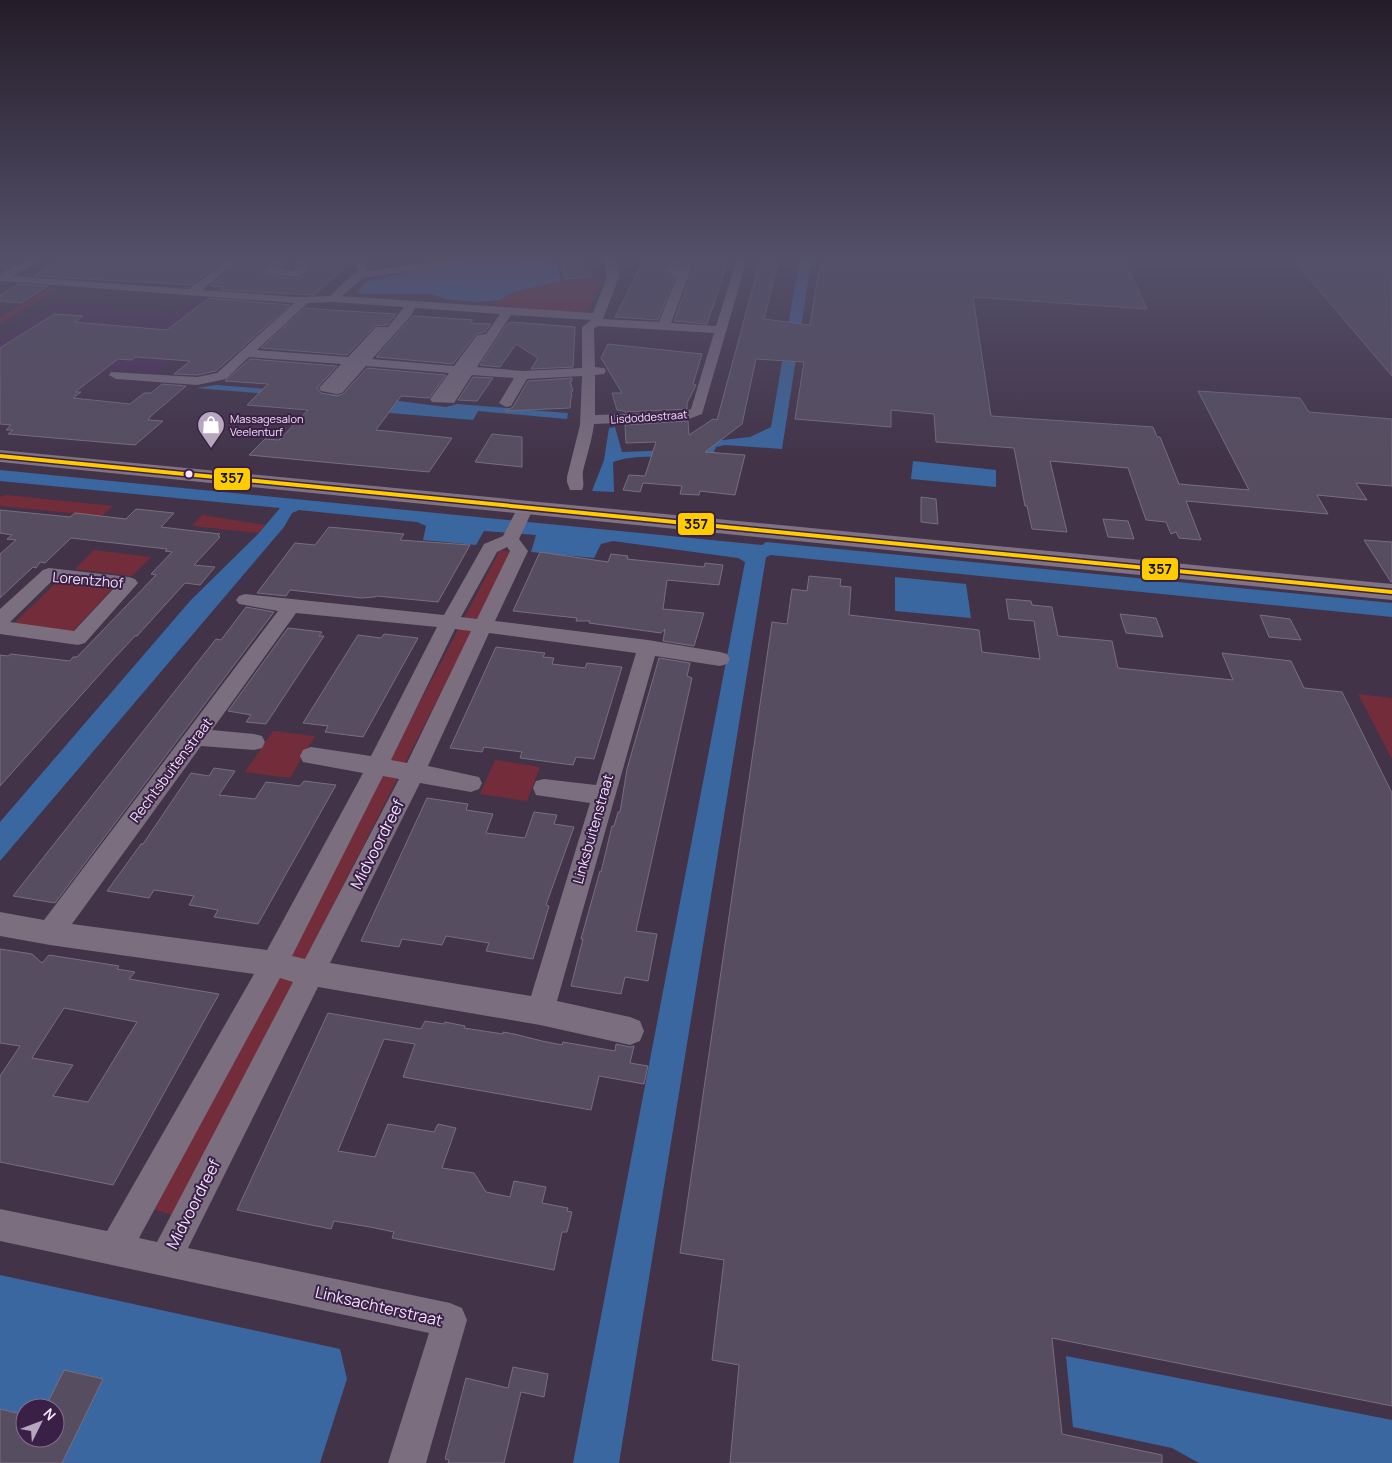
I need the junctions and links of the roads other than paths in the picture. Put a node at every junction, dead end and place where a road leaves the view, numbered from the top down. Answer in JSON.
{"nodes":[{"id":1,"x":278,"y":324,"type":"edge"},
{"id":2,"x":396,"y":324,"type":"edge"},
{"id":3,"x":500,"y":324,"type":"edge"},
{"id":4,"x":598,"y":324,"type":"edge"},
{"id":5,"x":644,"y":324,"type":"edge"},
{"id":6,"x":723,"y":324,"type":"edge"},
{"id":7,"x":664,"y":326,"type":"joint"},
{"id":8,"x":721,"y":330,"type":"junction"},
{"id":9,"x":247,"y":353,"type":"junction"},
{"id":10,"x":357,"y":362,"type":"junction"},
{"id":11,"x":463,"y":370,"type":"junction"},
{"id":12,"x":594,"y":371,"type":"junction"},
{"id":13,"x":116,"y":374,"type":"dead end"},
{"id":14,"x":524,"y":376,"type":"junction"},
{"id":15,"x":506,"y":403,"type":"dead end"},
{"id":16,"x":594,"y":420,"type":"junction"},
{"id":17,"x":0,"y":456,"type":"edge"},
{"id":18,"x":576,"y":487,"type":"junction"},
{"id":19,"x":564,"y":510,"type":"junction"},
{"id":20,"x":524,"y":511,"type":"junction"},
{"id":21,"x":510,"y":538,"type":"junction"},
{"id":22,"x":1392,"y":592,"type":"edge"},
{"id":23,"x":246,"y":600,"type":"dead end"},
{"id":24,"x":291,"y":607,"type":"junction"},
{"id":25,"x":0,"y":620,"type":"edge"},
{"id":26,"x":449,"y":622,"type":"junction"},
{"id":27,"x":484,"y":626,"type":"junction"},
{"id":28,"x":0,"y":627,"type":"edge"},
{"id":29,"x":648,"y":647,"type":"junction"},
{"id":30,"x":720,"y":659,"type":"dead end"},
{"id":31,"x":196,"y":737,"type":"junction"},
{"id":32,"x":254,"y":742,"type":"dead end"},
{"id":33,"x":311,"y":756,"type":"dead end"},
{"id":34,"x":378,"y":765,"type":"junction"},
{"id":35,"x":413,"y":774,"type":"junction"},
{"id":36,"x":470,"y":783,"type":"dead end"},
{"id":37,"x":544,"y":788,"type":"dead end"},
{"id":38,"x":603,"y":795,"type":"junction"},
{"id":39,"x":0,"y":924,"type":"edge"},
{"id":40,"x":50,"y":933,"type":"junction"},
{"id":41,"x":274,"y":964,"type":"junction"},
{"id":42,"x":311,"y":973,"type":"junction"},
{"id":43,"x":540,"y":1011,"type":"junction"},
{"id":44,"x":630,"y":1031,"type":"dead end"},
{"id":45,"x":0,"y":1225,"type":"edge"},
{"id":46,"x":115,"y":1249,"type":"junction"},
{"id":47,"x":165,"y":1260,"type":"junction"},
{"id":48,"x":407,"y":1463,"type":"edge"}],
"edges":[{"from":1,"to":9,"type":"street"},
{"from":2,"to":10,"type":"street"},
{"from":3,"to":11,"type":"street"},
{"from":4,"to":12,"type":"street"},
{"from":5,"to":7,"type":"street"},
{"from":6,"to":8,"type":"street","name":"Lisdoddestraat"},
{"from":7,"to":8,"type":"street"},
{"from":8,"to":16,"type":"street","name":"Lisdoddestraat"},
{"from":9,"to":10,"type":"street"},
{"from":9,"to":13,"type":"street"},
{"from":10,"to":11,"type":"street"},
{"from":11,"to":14,"type":"street"},
{"from":12,"to":14,"type":"street"},
{"from":12,"to":16,"type":"street"},
{"from":14,"to":15,"type":"street"},
{"from":16,"to":18,"type":"street"},
{"from":16,"to":18,"type":"street"},
{"from":17,"to":20,"type":"street"},
{"from":18,"to":19,"type":"street"},
{"from":19,"to":20,"type":"street"},
{"from":19,"to":22,"type":"street"},
{"from":20,"to":21,"type":"street"},
{"from":21,"to":26,"type":"street"},
{"from":21,"to":27,"type":"street","name":"Midvoordreef"},
{"from":23,"to":24,"type":"street"},
{"from":24,"to":26,"type":"street"},
{"from":24,"to":31,"type":"street","name":"Rechtsbuitenstraat"},
{"from":25,"to":28,"type":"street","name":"Lorentzhof"},
{"from":26,"to":27,"type":"street"},
{"from":26,"to":34,"type":"street"},
{"from":27,"to":29,"type":"street"},
{"from":27,"to":35,"type":"street","name":"Midvoordreef"},
{"from":29,"to":30,"type":"street"},
{"from":29,"to":38,"type":"street","name":"Linksbuitenstraat"},
{"from":31,"to":32,"type":"street"},
{"from":31,"to":40,"type":"street","name":"Rechtsbuitenstraat"},
{"from":33,"to":34,"type":"street"},
{"from":34,"to":35,"type":"street"},
{"from":34,"to":41,"type":"street"},
{"from":35,"to":36,"type":"street"},
{"from":35,"to":42,"type":"street","name":"Midvoordreef"},
{"from":37,"to":38,"type":"street"},
{"from":38,"to":43,"type":"street","name":"Linksbuitenstraat"},
{"from":39,"to":40,"type":"street"},
{"from":40,"to":41,"type":"street"},
{"from":41,"to":42,"type":"street"},
{"from":41,"to":46,"type":"street"},
{"from":42,"to":43,"type":"street"},
{"from":42,"to":47,"type":"street","name":"Midvoordreef"},
{"from":43,"to":44,"type":"street"},
{"from":45,"to":46,"type":"street","name":"Midvoordreef"},
{"from":46,"to":47,"type":"street","name":"Midvoordreef"},
{"from":47,"to":48,"type":"street","name":"Linksachterstraat"}]}
